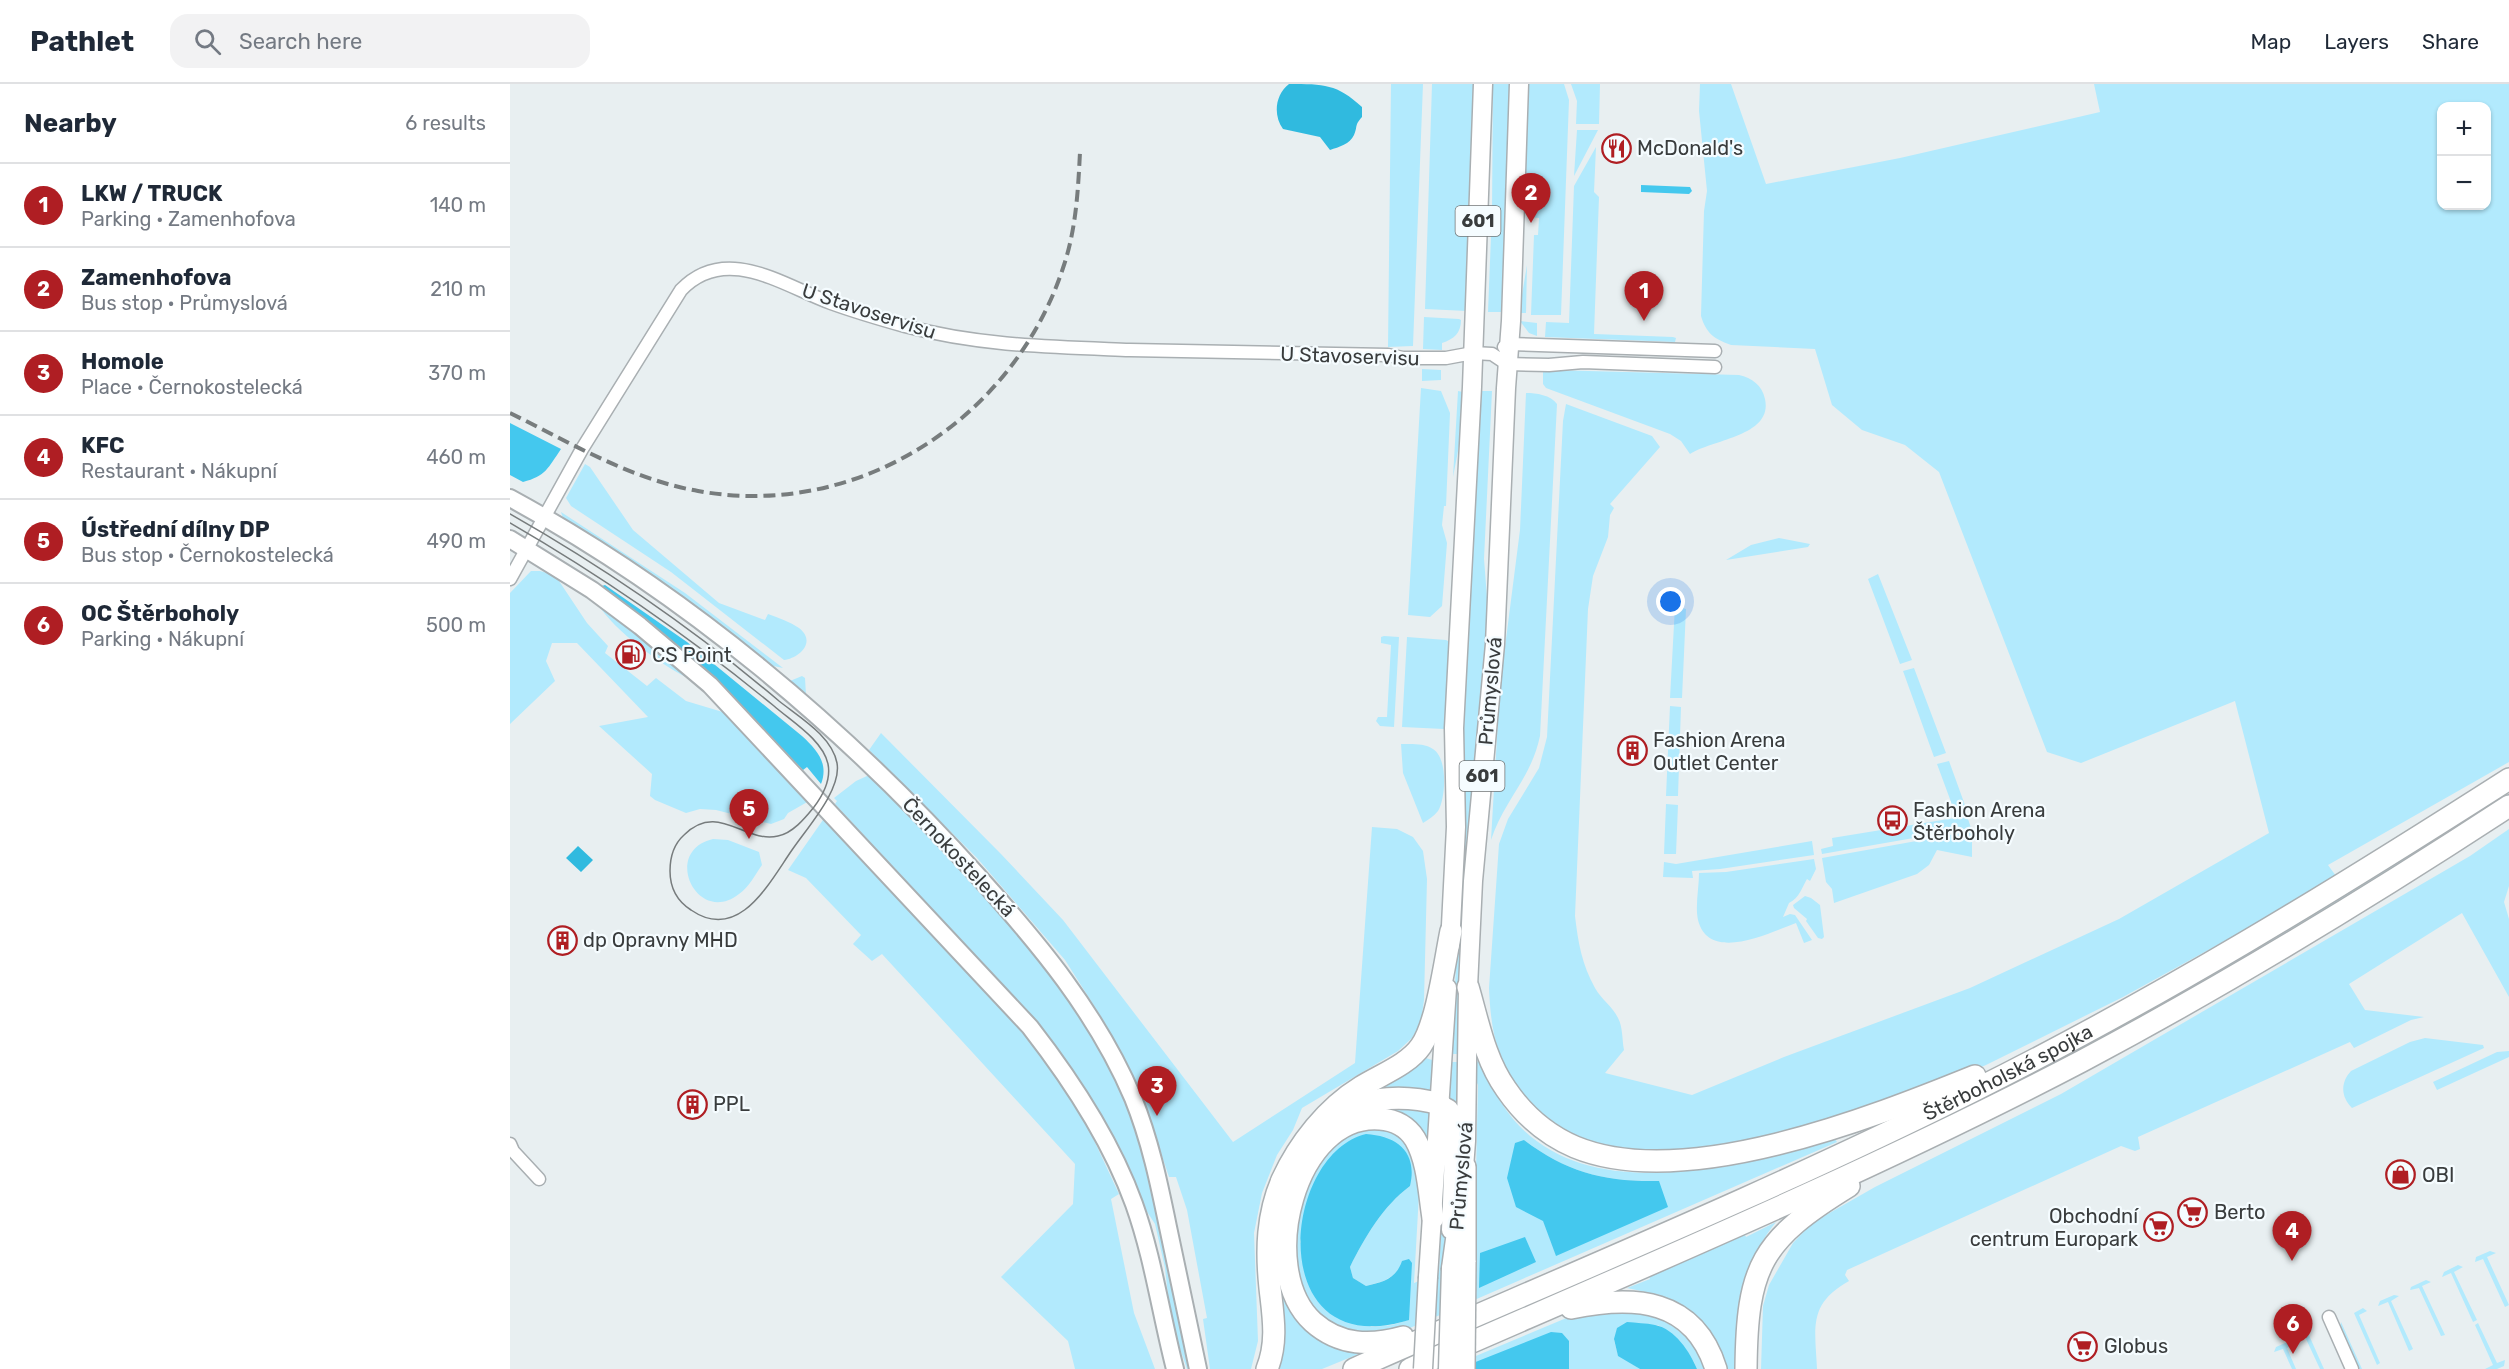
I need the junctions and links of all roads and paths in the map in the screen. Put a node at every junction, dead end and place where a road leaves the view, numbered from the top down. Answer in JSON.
{"nodes":[{"id":1,"x":1483,"y":84,"type":"edge"},
{"id":2,"x":1519,"y":84,"type":"edge"},
{"id":3,"x":1509,"y":344,"type":"junction"},
{"id":4,"x":1715,"y":351,"type":"dead end"},
{"id":5,"x":1473,"y":353,"type":"junction"},
{"id":6,"x":1492,"y":354,"type":"junction"},
{"id":7,"x":1507,"y":364,"type":"junction"},
{"id":8,"x":1715,"y":367,"type":"dead end"},
{"id":9,"x":514,"y":501,"type":"edge"},
{"id":10,"x":542,"y":518,"type":"junction"},
{"id":11,"x":510,"y":539,"type":"edge"},
{"id":12,"x":526,"y":549,"type":"junction"},
{"id":13,"x":510,"y":579,"type":"edge"},
{"id":14,"x":2509,"y":779,"type":"edge"},
{"id":15,"x":2509,"y":806,"type":"edge"},
{"id":16,"x":1451,"y":931,"type":"junction"},
{"id":17,"x":1468,"y":987,"type":"junction"},
{"id":18,"x":2099,"y":1026,"type":"junction"},
{"id":19,"x":1440,"y":1104,"type":"junction"},
{"id":20,"x":1929,"y":1138,"type":"junction"},
{"id":21,"x":510,"y":1144,"type":"edge"},
{"id":22,"x":1304,"y":1144,"type":"junction"},
{"id":23,"x":1465,"y":1167,"type":"joint"},
{"id":24,"x":539,"y":1179,"type":"dead end"},
{"id":25,"x":1433,"y":1218,"type":"junction"},
{"id":26,"x":1458,"y":1265,"type":"junction"},
{"id":27,"x":1481,"y":1313,"type":"junction"},
{"id":28,"x":2329,"y":1317,"type":"dead end"},
{"id":29,"x":1519,"y":1322,"type":"junction"},
{"id":30,"x":1175,"y":1369,"type":"edge"},
{"id":31,"x":1198,"y":1369,"type":"edge"},
{"id":32,"x":1267,"y":1369,"type":"edge"},
{"id":33,"x":1354,"y":1369,"type":"edge"},
{"id":34,"x":1410,"y":1369,"type":"edge"},
{"id":35,"x":1423,"y":1369,"type":"edge"},
{"id":36,"x":1448,"y":1369,"type":"edge"},
{"id":37,"x":1464,"y":1369,"type":"edge"},
{"id":38,"x":1716,"y":1369,"type":"edge"},
{"id":39,"x":1746,"y":1369,"type":"edge"},
{"id":40,"x":2352,"y":1369,"type":"edge"}],
"edges":[{"from":1,"to":5,"type":"main road","name":"Průmyslová","number":"601"},
{"from":2,"to":3,"type":"main road","name":"Průmyslová","number":"601"},
{"from":3,"to":4,"type":"street"},
{"from":3,"to":6,"type":"street"},
{"from":3,"to":7,"type":"main road","name":"Průmyslová","number":"601"},
{"from":5,"to":6,"type":"street","name":"U Stavoservisu"},
{"from":5,"to":10,"type":"street","name":"U Stavoservisu"},
{"from":5,"to":16,"type":"main road","name":"Průmyslová","number":"601"},
{"from":6,"to":7,"type":"street"},
{"from":7,"to":8,"type":"street"},
{"from":7,"to":17,"type":"main road","name":"Průmyslová","number":"601"},
{"from":9,"to":10,"type":"main road","name":"Černokostelecká"},
{"from":10,"to":12,"type":"street","name":"U Stavoservisu"},
{"from":10,"to":31,"type":"main road","name":"Černokostelecká"},
{"from":11,"to":12,"type":"main road"},
{"from":12,"to":13,"type":"street","name":"U Stavoservisu"},
{"from":12,"to":30,"type":"main road"},
{"from":14,"to":18,"type":"highway","name":"Štěrboholská spojka"},
{"from":15,"to":20,"type":"highway","name":"Štěrboholská spojka"},
{"from":16,"to":19,"type":"main road","name":"Průmyslová","number":"601"},
{"from":16,"to":22,"type":"highway"},
{"from":17,"to":18,"type":"highway"},
{"from":17,"to":23,"type":"main road","name":"Průmyslová","number":"601"},
{"from":18,"to":27,"type":"highway","name":"Štěrboholská spojka"},
{"from":19,"to":22,"type":"highway"},
{"from":19,"to":25,"type":"main road","name":"Průmyslová","number":"601"},
{"from":19,"to":26,"type":"main road"},
{"from":20,"to":29,"type":"highway","name":"Štěrboholská spojka"},
{"from":20,"to":39,"type":"highway"},
{"from":21,"to":24,"type":"street"},
{"from":22,"to":32,"type":"highway"},
{"from":23,"to":26,"type":"highway"},
{"from":25,"to":27,"type":"highway"},
{"from":25,"to":35,"type":"main road","name":"Průmyslová","number":"601","bridge":true},
{"from":26,"to":36,"type":"main road","bridge":true},
{"from":26,"to":37,"type":"highway","bridge":true},
{"from":27,"to":33,"type":"highway"},
{"from":28,"to":40,"type":"street"},
{"from":29,"to":34,"type":"highway"},
{"from":29,"to":38,"type":"highway"}]}
